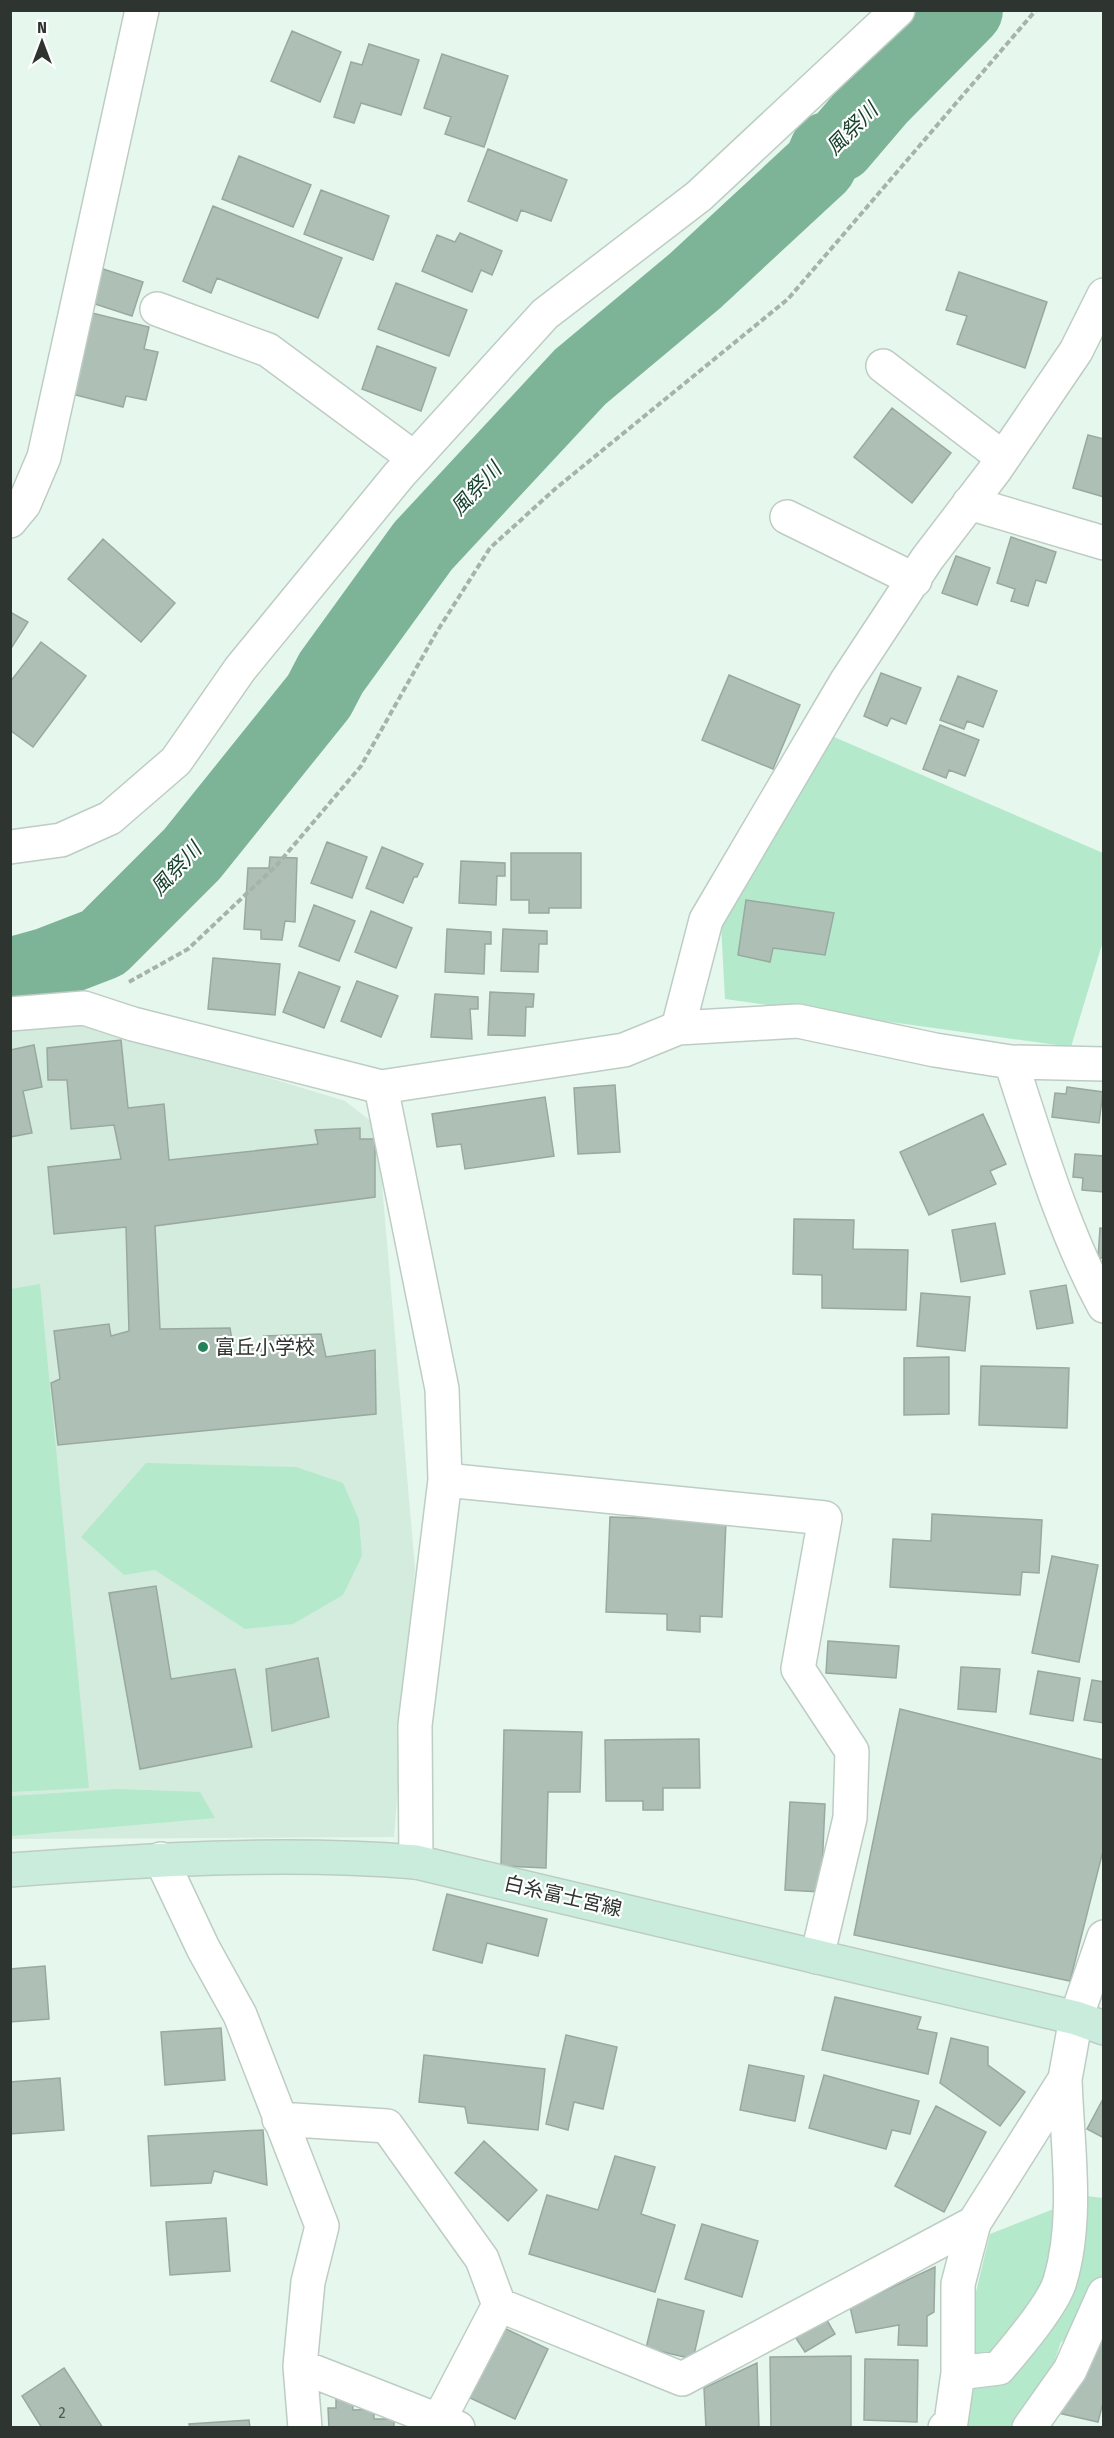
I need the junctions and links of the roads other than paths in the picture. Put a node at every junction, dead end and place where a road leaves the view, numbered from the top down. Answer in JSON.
{"nodes":[{"id":1,"x":142,"y":10,"type":"edge"},
{"id":2,"x":898,"y":10,"type":"edge"},
{"id":3,"x":1104,"y":295,"type":"edge"},
{"id":4,"x":157,"y":309,"type":"dead end"},
{"id":5,"x":884,"y":366,"type":"dead end"},
{"id":6,"x":1002,"y":457,"type":"junction"},
{"id":7,"x":414,"y":458,"type":"junction"},
{"id":8,"x":969,"y":503,"type":"junction"},
{"id":9,"x":787,"y":518,"type":"dead end"},
{"id":10,"x":10,"y":521,"type":"edge"},
{"id":11,"x":1104,"y":543,"type":"edge"},
{"id":12,"x":915,"y":580,"type":"junction"},
{"id":13,"x":10,"y":847,"type":"edge"},
{"id":14,"x":10,"y":1014,"type":"edge"},
{"id":15,"x":678,"y":1028,"type":"junction"},
{"id":16,"x":1011,"y":1062,"type":"junction"},
{"id":17,"x":1104,"y":1064,"type":"edge"},
{"id":18,"x":381,"y":1087,"type":"junction"},
{"id":19,"x":1104,"y":1306,"type":"edge"},
{"id":20,"x":445,"y":1480,"type":"junction"},
{"id":21,"x":161,"y":1859,"type":"junction"},
{"id":22,"x":416,"y":1862,"type":"junction"},
{"id":23,"x":10,"y":1870,"type":"edge"},
{"id":24,"x":1104,"y":1937,"type":"edge"},
{"id":25,"x":817,"y":1957,"type":"junction"},
{"id":26,"x":1090,"y":2023,"type":"edge"},
{"id":27,"x":1065,"y":2079,"type":"junction"},
{"id":28,"x":279,"y":2119,"type":"junction"},
{"id":29,"x":974,"y":2223,"type":"junction"},
{"id":30,"x":1104,"y":2294,"type":"edge"},
{"id":31,"x":499,"y":2306,"type":"junction"},
{"id":32,"x":300,"y":2366,"type":"junction"},
{"id":33,"x":958,"y":2373,"type":"junction"},
{"id":34,"x":449,"y":2423,"type":"edge"},
{"id":35,"x":305,"y":2427,"type":"edge"},
{"id":36,"x":945,"y":2427,"type":"edge"},
{"id":37,"x":1029,"y":2427,"type":"edge"}],
"edges":[{"from":1,"to":10,"type":"street"},
{"from":2,"to":7,"type":"street"},
{"from":3,"to":6,"type":"street"},
{"from":4,"to":7,"type":"street"},
{"from":5,"to":6,"type":"street"},
{"from":6,"to":8,"type":"street"},
{"from":7,"to":13,"type":"street"},
{"from":8,"to":11,"type":"street"},
{"from":8,"to":12,"type":"street"},
{"from":9,"to":12,"type":"street"},
{"from":12,"to":15,"type":"street"},
{"from":14,"to":18,"type":"street"},
{"from":15,"to":16,"type":"street"},
{"from":15,"to":18,"type":"street"},
{"from":16,"to":17,"type":"street"},
{"from":16,"to":19,"type":"street"},
{"from":18,"to":20,"type":"street"},
{"from":20,"to":22,"type":"street"},
{"from":20,"to":25,"type":"street"},
{"from":21,"to":22,"type":"main road","name":"白糸富士宮線"},
{"from":21,"to":23,"type":"main road","name":"白糸富士宮線"},
{"from":21,"to":28,"type":"street"},
{"from":22,"to":25,"type":"main road","name":"白糸富士宮線"},
{"from":24,"to":26,"type":"street"},
{"from":25,"to":26,"type":"main road","name":"白糸富士宮線"},
{"from":26,"to":27,"type":"street"},
{"from":27,"to":29,"type":"street"},
{"from":27,"to":33,"type":"street"},
{"from":28,"to":31,"type":"street"},
{"from":28,"to":32,"type":"street"},
{"from":29,"to":31,"type":"street"},
{"from":29,"to":33,"type":"street"},
{"from":30,"to":37,"type":"street"},
{"from":31,"to":34,"type":"street"},
{"from":32,"to":34,"type":"street"},
{"from":32,"to":35,"type":"street"},
{"from":33,"to":36,"type":"street"}]}
